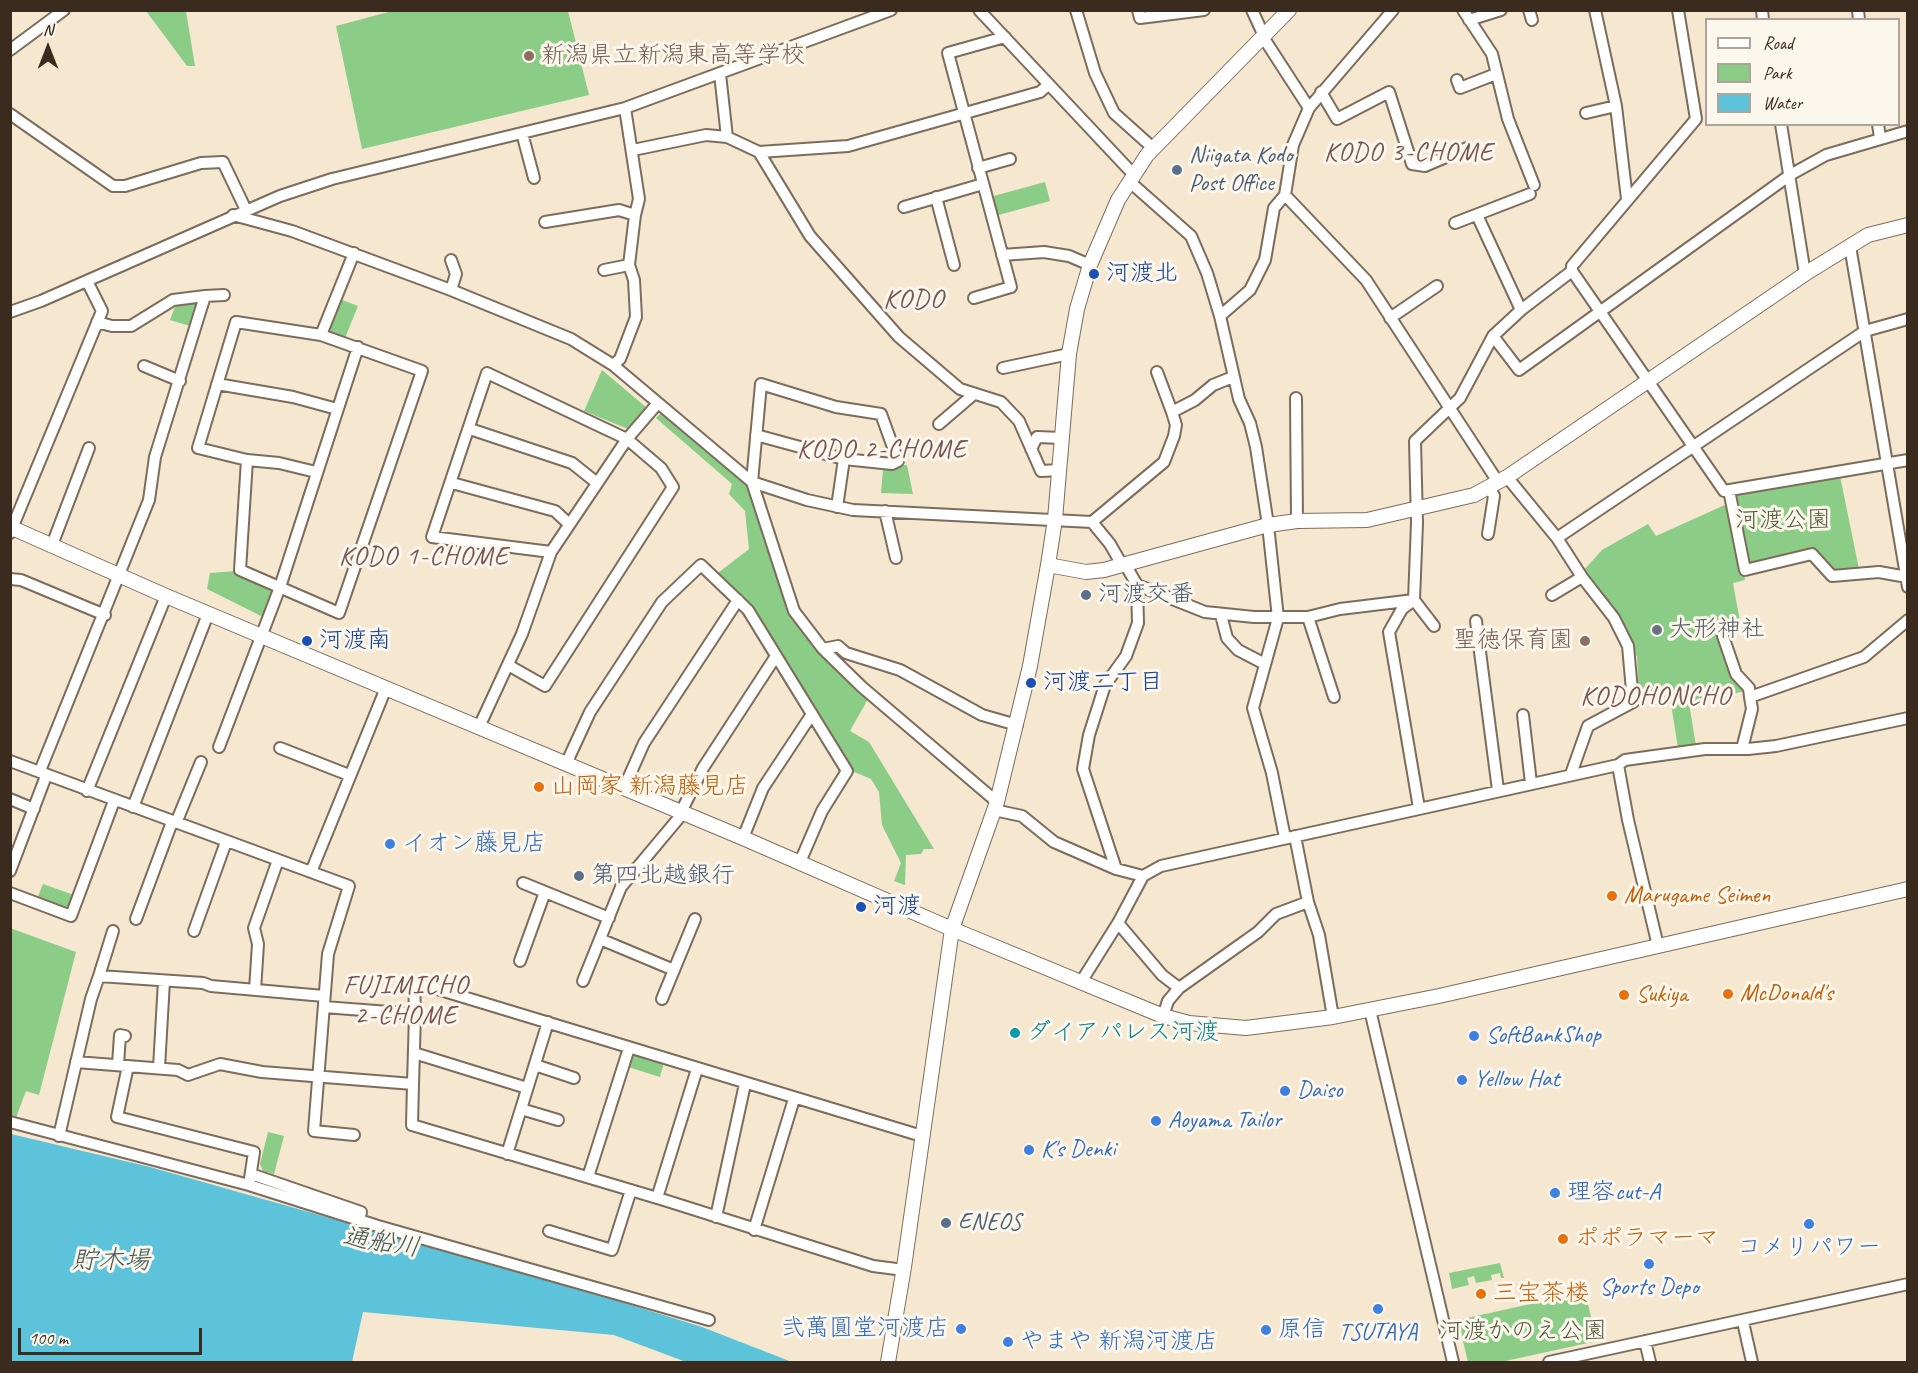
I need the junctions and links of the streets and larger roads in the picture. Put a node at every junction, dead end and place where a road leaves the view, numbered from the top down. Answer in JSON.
{"nodes":[{"id":1,"x":64,"y":10,"type":"edge"},
{"id":2,"x":891,"y":10,"type":"edge"},
{"id":3,"x":979,"y":10,"type":"edge"},
{"id":4,"x":1076,"y":10,"type":"edge"},
{"id":5,"x":1138,"y":10,"type":"edge"},
{"id":6,"x":1204,"y":10,"type":"edge"},
{"id":7,"x":1252,"y":10,"type":"edge"},
{"id":8,"x":1289,"y":10,"type":"edge"},
{"id":9,"x":1393,"y":10,"type":"edge"},
{"id":10,"x":1501,"y":10,"type":"edge"},
{"id":11,"x":1595,"y":10,"type":"edge"},
{"id":12,"x":1678,"y":10,"type":"edge"},
{"id":13,"x":1466,"y":15,"type":"edge"},
{"id":14,"x":1005,"y":37,"type":"junction"},
{"id":15,"x":1263,"y":37,"type":"junction"},
{"id":16,"x":10,"y":50,"type":"edge"},
{"id":17,"x":720,"y":74,"type":"junction"},
{"id":18,"x":1496,"y":74,"type":"junction"},
{"id":19,"x":1457,"y":80,"type":"dead end"},
{"id":20,"x":1048,"y":85,"type":"junction"},
{"id":21,"x":1321,"y":92,"type":"junction"},
{"id":22,"x":1616,"y":106,"type":"junction"},
{"id":23,"x":625,"y":108,"type":"junction"},
{"id":24,"x":1309,"y":108,"type":"junction"},
{"id":25,"x":1586,"y":113,"type":"dead end"},
{"id":26,"x":10,"y":114,"type":"edge"},
{"id":27,"x":964,"y":114,"type":"junction"},
{"id":28,"x":1781,"y":126,"type":"edge"},
{"id":29,"x":1878,"y":126,"type":"edge"},
{"id":30,"x":1908,"y":132,"type":"edge"},
{"id":31,"x":522,"y":133,"type":"junction"},
{"id":32,"x":727,"y":137,"type":"junction"},
{"id":33,"x":1880,"y":138,"type":"junction"},
{"id":34,"x":1153,"y":148,"type":"junction"},
{"id":35,"x":1467,"y":148,"type":"dead end"},
{"id":36,"x":633,"y":150,"type":"junction"},
{"id":37,"x":759,"y":152,"type":"junction"},
{"id":38,"x":1010,"y":159,"type":"dead end"},
{"id":39,"x":978,"y":168,"type":"junction"},
{"id":40,"x":1790,"y":175,"type":"junction"},
{"id":41,"x":534,"y":178,"type":"dead end"},
{"id":42,"x":1132,"y":178,"type":"junction"},
{"id":43,"x":983,"y":184,"type":"junction"},
{"id":44,"x":1285,"y":195,"type":"junction"},
{"id":45,"x":936,"y":197,"type":"junction"},
{"id":46,"x":1627,"y":199,"type":"junction"},
{"id":47,"x":904,"y":207,"type":"dead end"},
{"id":48,"x":246,"y":210,"type":"junction"},
{"id":49,"x":233,"y":215,"type":"junction"},
{"id":50,"x":635,"y":215,"type":"junction"},
{"id":51,"x":1477,"y":215,"type":"junction"},
{"id":52,"x":545,"y":222,"type":"dead end"},
{"id":53,"x":1455,"y":223,"type":"dead end"},
{"id":54,"x":1908,"y":225,"type":"edge"},
{"id":55,"x":1850,"y":246,"type":"junction"},
{"id":56,"x":354,"y":253,"type":"junction"},
{"id":57,"x":1002,"y":255,"type":"junction"},
{"id":58,"x":451,"y":260,"type":"dead end"},
{"id":59,"x":954,"y":265,"type":"dead end"},
{"id":60,"x":1090,"y":265,"type":"junction"},
{"id":61,"x":629,"y":266,"type":"junction"},
{"id":62,"x":604,"y":270,"type":"dead end"},
{"id":63,"x":1572,"y":271,"type":"junction"},
{"id":64,"x":1805,"y":274,"type":"junction"},
{"id":65,"x":87,"y":281,"type":"junction"},
{"id":66,"x":1437,"y":286,"type":"dead end"},
{"id":67,"x":451,"y":290,"type":"junction"},
{"id":68,"x":206,"y":296,"type":"junction"},
{"id":69,"x":224,"y":296,"type":"dead end"},
{"id":70,"x":974,"y":298,"type":"dead end"},
{"id":71,"x":1521,"y":310,"type":"junction"},
{"id":72,"x":10,"y":312,"type":"edge"},
{"id":73,"x":1600,"y":312,"type":"junction"},
{"id":74,"x":1220,"y":316,"type":"junction"},
{"id":75,"x":1390,"y":318,"type":"junction"},
{"id":76,"x":1908,"y":319,"type":"edge"},
{"id":77,"x":97,"y":322,"type":"junction"},
{"id":78,"x":1864,"y":331,"type":"junction"},
{"id":79,"x":321,"y":335,"type":"junction"},
{"id":80,"x":1493,"y":336,"type":"junction"},
{"id":81,"x":358,"y":347,"type":"junction"},
{"id":82,"x":1069,"y":354,"type":"junction"},
{"id":83,"x":613,"y":365,"type":"junction"},
{"id":84,"x":144,"y":366,"type":"dead end"},
{"id":85,"x":1003,"y":368,"type":"dead end"},
{"id":86,"x":1156,"y":372,"type":"dead end"},
{"id":87,"x":1233,"y":377,"type":"junction"},
{"id":88,"x":180,"y":381,"type":"junction"},
{"id":89,"x":1647,"y":381,"type":"junction"},
{"id":90,"x":217,"y":384,"type":"junction"},
{"id":91,"x":974,"y":394,"type":"junction"},
{"id":92,"x":1296,"y":398,"type":"dead end"},
{"id":93,"x":658,"y":403,"type":"junction"},
{"id":94,"x":1450,"y":407,"type":"junction"},
{"id":95,"x":337,"y":409,"type":"junction"},
{"id":96,"x":1172,"y":412,"type":"junction"},
{"id":97,"x":939,"y":424,"type":"dead end"},
{"id":98,"x":470,"y":429,"type":"junction"},
{"id":99,"x":756,"y":435,"type":"junction"},
{"id":100,"x":1062,"y":438,"type":"junction"},
{"id":101,"x":627,"y":439,"type":"junction"},
{"id":102,"x":1693,"y":447,"type":"junction"},
{"id":103,"x":89,"y":448,"type":"dead end"},
{"id":104,"x":1031,"y":448,"type":"junction"},
{"id":105,"x":844,"y":459,"type":"junction"},
{"id":106,"x":1908,"y":459,"type":"edge"},
{"id":107,"x":247,"y":460,"type":"junction"},
{"id":108,"x":1886,"y":463,"type":"junction"},
{"id":109,"x":1060,"y":470,"type":"junction"},
{"id":110,"x":316,"y":472,"type":"junction"},
{"id":111,"x":752,"y":482,"type":"junction"},
{"id":112,"x":1498,"y":482,"type":"junction"},
{"id":113,"x":452,"y":483,"type":"junction"},
{"id":114,"x":597,"y":483,"type":"junction"},
{"id":115,"x":1729,"y":490,"type":"junction"},
{"id":116,"x":837,"y":507,"type":"junction"},
{"id":117,"x":1416,"y":510,"type":"junction"},
{"id":118,"x":885,"y":511,"type":"junction"},
{"id":119,"x":1055,"y":519,"type":"junction"},
{"id":120,"x":1297,"y":521,"type":"junction"},
{"id":121,"x":1092,"y":522,"type":"junction"},
{"id":122,"x":568,"y":524,"type":"junction"},
{"id":123,"x":1268,"y":525,"type":"junction"},
{"id":124,"x":11,"y":529,"type":"edge"},
{"id":125,"x":1488,"y":534,"type":"dead end"},
{"id":126,"x":1557,"y":538,"type":"junction"},
{"id":127,"x":52,"y":545,"type":"junction"},
{"id":128,"x":551,"y":552,"type":"junction"},
{"id":129,"x":896,"y":558,"type":"dead end"},
{"id":130,"x":1048,"y":565,"type":"junction"},
{"id":131,"x":1124,"y":565,"type":"junction"},
{"id":132,"x":121,"y":575,"type":"junction"},
{"id":133,"x":1582,"y":577,"type":"junction"},
{"id":134,"x":1907,"y":577,"type":"edge"},
{"id":135,"x":10,"y":579,"type":"edge"},
{"id":136,"x":1137,"y":585,"type":"junction"},
{"id":137,"x":280,"y":587,"type":"junction"},
{"id":138,"x":1908,"y":587,"type":"edge"},
{"id":139,"x":1552,"y":595,"type":"dead end"},
{"id":140,"x":166,"y":596,"type":"junction"},
{"id":141,"x":738,"y":600,"type":"junction"},
{"id":142,"x":1414,"y":600,"type":"junction"},
{"id":143,"x":208,"y":614,"type":"junction"},
{"id":144,"x":105,"y":615,"type":"junction"},
{"id":145,"x":1221,"y":615,"type":"junction"},
{"id":146,"x":1308,"y":617,"type":"junction"},
{"id":147,"x":1278,"y":618,"type":"junction"},
{"id":148,"x":1908,"y":620,"type":"edge"},
{"id":149,"x":1476,"y":621,"type":"dead end"},
{"id":150,"x":1434,"y":626,"type":"dead end"},
{"id":151,"x":261,"y":636,"type":"junction"},
{"id":152,"x":1723,"y":636,"type":"dead end"},
{"id":153,"x":823,"y":649,"type":"junction"},
{"id":154,"x":776,"y":657,"type":"junction"},
{"id":155,"x":1263,"y":663,"type":"junction"},
{"id":156,"x":508,"y":665,"type":"junction"},
{"id":157,"x":386,"y":687,"type":"junction"},
{"id":158,"x":1334,"y":697,"type":"dead end"},
{"id":159,"x":1750,"y":697,"type":"junction"},
{"id":160,"x":812,"y":714,"type":"junction"},
{"id":161,"x":1523,"y":715,"type":"dead end"},
{"id":162,"x":1907,"y":719,"type":"edge"},
{"id":163,"x":1017,"y":725,"type":"junction"},
{"id":164,"x":479,"y":727,"type":"junction"},
{"id":165,"x":219,"y":747,"type":"dead end"},
{"id":166,"x":280,"y":748,"type":"dead end"},
{"id":167,"x":1742,"y":749,"type":"junction"},
{"id":168,"x":10,"y":761,"type":"edge"},
{"id":169,"x":201,"y":762,"type":"dead end"},
{"id":170,"x":566,"y":764,"type":"junction"},
{"id":171,"x":1618,"y":765,"type":"junction"},
{"id":172,"x":43,"y":773,"type":"junction"},
{"id":173,"x":1571,"y":774,"type":"junction"},
{"id":174,"x":349,"y":776,"type":"junction"},
{"id":175,"x":1532,"y":783,"type":"junction"},
{"id":176,"x":624,"y":788,"type":"junction"},
{"id":177,"x":1498,"y":790,"type":"junction"},
{"id":178,"x":87,"y":791,"type":"junction"},
{"id":179,"x":10,"y":799,"type":"edge"},
{"id":180,"x":114,"y":801,"type":"junction"},
{"id":181,"x":996,"y":806,"type":"junction"},
{"id":182,"x":133,"y":807,"type":"junction"},
{"id":183,"x":34,"y":808,"type":"junction"},
{"id":184,"x":1419,"y":808,"type":"junction"},
{"id":185,"x":682,"y":813,"type":"junction"},
{"id":186,"x":174,"y":822,"type":"junction"},
{"id":187,"x":1290,"y":837,"type":"junction"},
{"id":188,"x":744,"y":838,"type":"junction"},
{"id":189,"x":226,"y":842,"type":"junction"},
{"id":190,"x":278,"y":860,"type":"junction"},
{"id":191,"x":800,"y":862,"type":"junction"},
{"id":192,"x":1116,"y":869,"type":"junction"},
{"id":193,"x":10,"y":871,"type":"edge"},
{"id":194,"x":311,"y":872,"type":"junction"},
{"id":195,"x":1143,"y":876,"type":"junction"},
{"id":196,"x":523,"y":883,"type":"dead end"},
{"id":197,"x":1908,"y":889,"type":"edge"},
{"id":198,"x":545,"y":892,"type":"junction"},
{"id":199,"x":10,"y":894,"type":"edge"},
{"id":200,"x":1308,"y":902,"type":"junction"},
{"id":201,"x":609,"y":918,"type":"junction"},
{"id":202,"x":136,"y":919,"type":"dead end"},
{"id":203,"x":695,"y":919,"type":"dead end"},
{"id":204,"x":1118,"y":923,"type":"junction"},
{"id":205,"x":952,"y":929,"type":"junction"},
{"id":206,"x":112,"y":931,"type":"dead end"},
{"id":207,"x":194,"y":931,"type":"dead end"},
{"id":208,"x":600,"y":939,"type":"junction"},
{"id":209,"x":1658,"y":946,"type":"junction"},
{"id":210,"x":520,"y":961,"type":"dead end"},
{"id":211,"x":674,"y":970,"type":"junction"},
{"id":212,"x":99,"y":976,"type":"junction"},
{"id":213,"x":164,"y":981,"type":"junction"},
{"id":214,"x":583,"y":981,"type":"dead end"},
{"id":215,"x":1080,"y":982,"type":"junction"},
{"id":216,"x":1179,"y":988,"type":"junction"},
{"id":217,"x":255,"y":990,"type":"junction"},
{"id":218,"x":662,"y":999,"type":"dead end"},
{"id":219,"x":324,"y":1002,"type":"junction"},
{"id":220,"x":1370,"y":1010,"type":"junction"},
{"id":221,"x":415,"y":1014,"type":"junction"},
{"id":222,"x":1163,"y":1016,"type":"junction"},
{"id":223,"x":1333,"y":1017,"type":"junction"},
{"id":224,"x":548,"y":1022,"type":"junction"},
{"id":225,"x":125,"y":1036,"type":"dead end"},
{"id":226,"x":629,"y":1048,"type":"junction"},
{"id":227,"x":414,"y":1053,"type":"junction"},
{"id":228,"x":76,"y":1062,"type":"junction"},
{"id":229,"x":535,"y":1065,"type":"junction"},
{"id":230,"x":123,"y":1066,"type":"junction"},
{"id":231,"x":159,"y":1068,"type":"junction"},
{"id":232,"x":697,"y":1069,"type":"junction"},
{"id":233,"x":318,"y":1077,"type":"junction"},
{"id":234,"x":574,"y":1078,"type":"dead end"},
{"id":235,"x":413,"y":1084,"type":"junction"},
{"id":236,"x":745,"y":1084,"type":"junction"},
{"id":237,"x":527,"y":1088,"type":"junction"},
{"id":238,"x":794,"y":1099,"type":"junction"},
{"id":239,"x":521,"y":1109,"type":"junction"},
{"id":240,"x":558,"y":1120,"type":"dead end"},
{"id":241,"x":10,"y":1122,"type":"edge"},
{"id":242,"x":354,"y":1135,"type":"dead end"},
{"id":243,"x":59,"y":1136,"type":"junction"},
{"id":244,"x":922,"y":1136,"type":"junction"},
{"id":245,"x":507,"y":1154,"type":"junction"},
{"id":246,"x":588,"y":1177,"type":"junction"},
{"id":247,"x":250,"y":1179,"type":"junction"},
{"id":248,"x":631,"y":1191,"type":"junction"},
{"id":249,"x":657,"y":1198,"type":"junction"},
{"id":250,"x":716,"y":1217,"type":"junction"},
{"id":251,"x":754,"y":1230,"type":"junction"},
{"id":252,"x":549,"y":1231,"type":"dead end"},
{"id":253,"x":904,"y":1270,"type":"junction"},
{"id":254,"x":1908,"y":1284,"type":"edge"},
{"id":255,"x":709,"y":1320,"type":"dead end"},
{"id":256,"x":1743,"y":1322,"type":"junction"},
{"id":257,"x":1645,"y":1341,"type":"junction"},
{"id":258,"x":888,"y":1362,"type":"edge"},
{"id":259,"x":1453,"y":1362,"type":"edge"},
{"id":260,"x":1554,"y":1362,"type":"edge"},
{"id":261,"x":1650,"y":1362,"type":"edge"},
{"id":262,"x":1752,"y":1362,"type":"edge"}],
"edges":[{"from":1,"to":16,"type":"street"},
{"from":2,"to":17,"type":"street"},
{"from":3,"to":14,"type":"street"},
{"from":4,"to":34,"type":"street"},
{"from":5,"to":6,"type":"street"},
{"from":7,"to":15,"type":"street"},
{"from":8,"to":15,"type":"street"},
{"from":9,"to":21,"type":"street"},
{"from":10,"to":13,"type":"street"},
{"from":11,"to":22,"type":"street"},
{"from":12,"to":46,"type":"street"},
{"from":13,"to":18,"type":"street"},
{"from":14,"to":20,"type":"street"},
{"from":14,"to":27,"type":"street"},
{"from":15,"to":24,"type":"street"},
{"from":15,"to":34,"type":"street"},
{"from":17,"to":23,"type":"street"},
{"from":17,"to":32,"type":"street"},
{"from":18,"to":19,"type":"street"},
{"from":18,"to":51,"type":"street"},
{"from":20,"to":27,"type":"street"},
{"from":20,"to":42,"type":"street"},
{"from":21,"to":24,"type":"street"},
{"from":21,"to":35,"type":"street"},
{"from":22,"to":25,"type":"street"},
{"from":22,"to":46,"type":"street"},
{"from":23,"to":31,"type":"street"},
{"from":23,"to":36,"type":"street"},
{"from":24,"to":44,"type":"street"},
{"from":26,"to":48,"type":"street"},
{"from":27,"to":37,"type":"street"},
{"from":27,"to":39,"type":"street"},
{"from":28,"to":40,"type":"street"},
{"from":29,"to":33,"type":"street"},
{"from":30,"to":33,"type":"street"},
{"from":31,"to":41,"type":"street"},
{"from":31,"to":48,"type":"street"},
{"from":32,"to":36,"type":"street"},
{"from":32,"to":37,"type":"street"},
{"from":33,"to":40,"type":"street"},
{"from":34,"to":42,"type":"street"},
{"from":36,"to":50,"type":"street"},
{"from":37,"to":91,"type":"street"},
{"from":38,"to":39,"type":"street"},
{"from":39,"to":43,"type":"street"},
{"from":40,"to":64,"type":"street"},
{"from":40,"to":73,"type":"street"},
{"from":42,"to":60,"type":"street"},
{"from":42,"to":74,"type":"street"},
{"from":43,"to":45,"type":"street"},
{"from":43,"to":57,"type":"street"},
{"from":44,"to":74,"type":"street"},
{"from":44,"to":75,"type":"street"},
{"from":45,"to":47,"type":"street"},
{"from":45,"to":59,"type":"street"},
{"from":46,"to":63,"type":"street"},
{"from":48,"to":49,"type":"street"},
{"from":49,"to":56,"type":"street"},
{"from":49,"to":65,"type":"street"},
{"from":50,"to":52,"type":"street"},
{"from":50,"to":61,"type":"street"},
{"from":51,"to":53,"type":"street"},
{"from":51,"to":71,"type":"street"},
{"from":54,"to":55,"type":"street"},
{"from":55,"to":64,"type":"street"},
{"from":55,"to":78,"type":"street"},
{"from":56,"to":67,"type":"street"},
{"from":56,"to":79,"type":"street"},
{"from":57,"to":60,"type":"street"},
{"from":57,"to":70,"type":"street"},
{"from":58,"to":67,"type":"street"},
{"from":60,"to":82,"type":"street"},
{"from":61,"to":62,"type":"street"},
{"from":61,"to":83,"type":"street"},
{"from":63,"to":71,"type":"street"},
{"from":63,"to":73,"type":"street"},
{"from":64,"to":89,"type":"street"},
{"from":65,"to":72,"type":"street"},
{"from":65,"to":77,"type":"street"},
{"from":66,"to":75,"type":"street"},
{"from":67,"to":83,"type":"street"},
{"from":68,"to":69,"type":"street"},
{"from":68,"to":77,"type":"street"},
{"from":68,"to":88,"type":"street"},
{"from":71,"to":80,"type":"street"},
{"from":73,"to":80,"type":"street"},
{"from":73,"to":89,"type":"street"},
{"from":74,"to":87,"type":"street"},
{"from":75,"to":94,"type":"street"},
{"from":76,"to":78,"type":"street"},
{"from":77,"to":124,"type":"street"},
{"from":78,"to":102,"type":"street"},
{"from":78,"to":108,"type":"street"},
{"from":79,"to":81,"type":"street"},
{"from":79,"to":90,"type":"street"},
{"from":80,"to":94,"type":"street"},
{"from":81,"to":95,"type":"street"},
{"from":81,"to":137,"type":"street"},
{"from":82,"to":85,"type":"street"},
{"from":82,"to":100,"type":"street"},
{"from":83,"to":93,"type":"street"},
{"from":84,"to":88,"type":"street"},
{"from":86,"to":96,"type":"street"},
{"from":87,"to":96,"type":"street"},
{"from":87,"to":123,"type":"street"},
{"from":88,"to":132,"type":"street"},
{"from":89,"to":102,"type":"street"},
{"from":89,"to":112,"type":"street"},
{"from":90,"to":95,"type":"street"},
{"from":90,"to":107,"type":"street"},
{"from":91,"to":97,"type":"street"},
{"from":91,"to":104,"type":"street"},
{"from":92,"to":120,"type":"street"},
{"from":93,"to":101,"type":"street"},
{"from":93,"to":111,"type":"street"},
{"from":94,"to":112,"type":"street"},
{"from":94,"to":117,"type":"street"},
{"from":95,"to":110,"type":"street"},
{"from":96,"to":121,"type":"street"},
{"from":98,"to":101,"type":"street"},
{"from":98,"to":113,"type":"street"},
{"from":98,"to":114,"type":"street"},
{"from":99,"to":105,"type":"street"},
{"from":99,"to":105,"type":"street"},
{"from":99,"to":111,"type":"street"},
{"from":100,"to":104,"type":"street"},
{"from":100,"to":109,"type":"street"},
{"from":101,"to":114,"type":"street"},
{"from":101,"to":156,"type":"street"},
{"from":102,"to":115,"type":"street"},
{"from":102,"to":126,"type":"street"},
{"from":103,"to":127,"type":"street"},
{"from":104,"to":109,"type":"street"},
{"from":105,"to":116,"type":"street"},
{"from":106,"to":108,"type":"street"},
{"from":107,"to":110,"type":"street"},
{"from":107,"to":137,"type":"street"},
{"from":108,"to":115,"type":"street"},
{"from":108,"to":134,"type":"street"},
{"from":109,"to":119,"type":"street"},
{"from":110,"to":137,"type":"street"},
{"from":111,"to":116,"type":"street"},
{"from":111,"to":153,"type":"street"},
{"from":112,"to":117,"type":"street"},
{"from":112,"to":125,"type":"street"},
{"from":112,"to":126,"type":"street"},
{"from":113,"to":122,"type":"street"},
{"from":113,"to":128,"type":"street"},
{"from":114,"to":122,"type":"street"},
{"from":115,"to":134,"type":"street"},
{"from":116,"to":118,"type":"street"},
{"from":117,"to":120,"type":"street"},
{"from":117,"to":142,"type":"street"},
{"from":118,"to":119,"type":"street"},
{"from":118,"to":129,"type":"street"},
{"from":119,"to":121,"type":"street"},
{"from":119,"to":130,"type":"street"},
{"from":120,"to":123,"type":"street"},
{"from":121,"to":131,"type":"street"},
{"from":122,"to":128,"type":"street"},
{"from":123,"to":131,"type":"street"},
{"from":123,"to":147,"type":"street"},
{"from":124,"to":127,"type":"street"},
{"from":126,"to":133,"type":"street"},
{"from":127,"to":132,"type":"street"},
{"from":128,"to":156,"type":"street"},
{"from":130,"to":131,"type":"street"},
{"from":130,"to":163,"type":"street"},
{"from":131,"to":136,"type":"street"},
{"from":132,"to":140,"type":"street"},
{"from":132,"to":144,"type":"street"},
{"from":133,"to":139,"type":"street"},
{"from":133,"to":173,"type":"street"},
{"from":134,"to":138,"type":"street"},
{"from":135,"to":144,"type":"street"},
{"from":136,"to":145,"type":"street"},
{"from":136,"to":192,"type":"street"},
{"from":137,"to":151,"type":"street"},
{"from":140,"to":143,"type":"street"},
{"from":140,"to":178,"type":"street"},
{"from":141,"to":154,"type":"street"},
{"from":141,"to":170,"type":"street"},
{"from":141,"to":176,"type":"street"},
{"from":142,"to":146,"type":"street"},
{"from":142,"to":150,"type":"street"},
{"from":142,"to":184,"type":"street"},
{"from":143,"to":151,"type":"street"},
{"from":143,"to":182,"type":"street"},
{"from":144,"to":172,"type":"street"},
{"from":145,"to":147,"type":"street"},
{"from":145,"to":155,"type":"street"},
{"from":146,"to":147,"type":"street"},
{"from":146,"to":158,"type":"street"},
{"from":147,"to":155,"type":"street"},
{"from":148,"to":159,"type":"street"},
{"from":149,"to":177,"type":"street"},
{"from":151,"to":157,"type":"street"},
{"from":151,"to":165,"type":"street"},
{"from":152,"to":159,"type":"street"},
{"from":153,"to":163,"type":"street"},
{"from":153,"to":181,"type":"street"},
{"from":154,"to":160,"type":"street"},
{"from":154,"to":185,"type":"street"},
{"from":155,"to":187,"type":"street"},
{"from":156,"to":164,"type":"street"},
{"from":157,"to":164,"type":"street"},
{"from":157,"to":174,"type":"street"},
{"from":159,"to":167,"type":"street"},
{"from":160,"to":188,"type":"street"},
{"from":160,"to":191,"type":"street"},
{"from":161,"to":175,"type":"street"},
{"from":162,"to":167,"type":"street"},
{"from":163,"to":181,"type":"street"},
{"from":164,"to":170,"type":"street"},
{"from":166,"to":174,"type":"street"},
{"from":167,"to":171,"type":"street"},
{"from":168,"to":172,"type":"street"},
{"from":169,"to":186,"type":"street"},
{"from":170,"to":176,"type":"street"},
{"from":171,"to":173,"type":"street"},
{"from":171,"to":209,"type":"street"},
{"from":172,"to":178,"type":"street"},
{"from":172,"to":183,"type":"street"},
{"from":173,"to":175,"type":"street"},
{"from":174,"to":194,"type":"street"},
{"from":175,"to":177,"type":"street"},
{"from":176,"to":185,"type":"street"},
{"from":177,"to":184,"type":"street"},
{"from":178,"to":180,"type":"street"},
{"from":179,"to":183,"type":"street"},
{"from":180,"to":182,"type":"street"},
{"from":180,"to":199,"type":"street"},
{"from":181,"to":192,"type":"street"},
{"from":181,"to":205,"type":"street"},
{"from":182,"to":186,"type":"street"},
{"from":183,"to":193,"type":"street"},
{"from":184,"to":187,"type":"street"},
{"from":185,"to":188,"type":"street"},
{"from":185,"to":201,"type":"street"},
{"from":186,"to":189,"type":"street"},
{"from":186,"to":202,"type":"street"},
{"from":187,"to":195,"type":"street"},
{"from":187,"to":200,"type":"street"},
{"from":188,"to":191,"type":"street"},
{"from":189,"to":190,"type":"street"},
{"from":189,"to":207,"type":"street"},
{"from":190,"to":194,"type":"street"},
{"from":190,"to":217,"type":"street"},
{"from":191,"to":205,"type":"street"},
{"from":192,"to":195,"type":"street"},
{"from":194,"to":219,"type":"street"},
{"from":195,"to":204,"type":"street"},
{"from":196,"to":198,"type":"street"},
{"from":197,"to":209,"type":"street"},
{"from":198,"to":201,"type":"street"},
{"from":198,"to":210,"type":"street"},
{"from":200,"to":216,"type":"street"},
{"from":200,"to":223,"type":"street"},
{"from":201,"to":208,"type":"street"},
{"from":203,"to":211,"type":"street"},
{"from":204,"to":215,"type":"street"},
{"from":204,"to":216,"type":"street"},
{"from":205,"to":215,"type":"street"},
{"from":205,"to":244,"type":"street"},
{"from":206,"to":212,"type":"street"},
{"from":208,"to":211,"type":"street"},
{"from":208,"to":214,"type":"street"},
{"from":209,"to":220,"type":"street"},
{"from":211,"to":218,"type":"street"},
{"from":212,"to":213,"type":"street"},
{"from":212,"to":228,"type":"street"},
{"from":213,"to":217,"type":"street"},
{"from":213,"to":231,"type":"street"},
{"from":215,"to":222,"type":"street"},
{"from":216,"to":222,"type":"street"},
{"from":217,"to":219,"type":"street"},
{"from":219,"to":221,"type":"street"},
{"from":219,"to":233,"type":"street"},
{"from":220,"to":223,"type":"street"},
{"from":220,"to":259,"type":"street"},
{"from":221,"to":224,"type":"street"},
{"from":221,"to":227,"type":"street"},
{"from":222,"to":223,"type":"street"},
{"from":224,"to":226,"type":"street"},
{"from":224,"to":229,"type":"street"},
{"from":225,"to":230,"type":"street"},
{"from":226,"to":232,"type":"street"},
{"from":226,"to":246,"type":"street"},
{"from":227,"to":235,"type":"street"},
{"from":227,"to":237,"type":"street"},
{"from":228,"to":230,"type":"street"},
{"from":228,"to":243,"type":"street"},
{"from":229,"to":234,"type":"street"},
{"from":229,"to":237,"type":"street"},
{"from":230,"to":231,"type":"street"},
{"from":230,"to":247,"type":"street"},
{"from":231,"to":233,"type":"street"},
{"from":232,"to":236,"type":"street"},
{"from":232,"to":249,"type":"street"},
{"from":233,"to":235,"type":"street"},
{"from":233,"to":242,"type":"street"},
{"from":235,"to":245,"type":"street"},
{"from":236,"to":238,"type":"street"},
{"from":236,"to":250,"type":"street"},
{"from":237,"to":239,"type":"street"},
{"from":238,"to":244,"type":"street"},
{"from":238,"to":251,"type":"street"},
{"from":239,"to":240,"type":"street"},
{"from":239,"to":245,"type":"street"},
{"from":241,"to":243,"type":"street"},
{"from":243,"to":247,"type":"street"},
{"from":244,"to":253,"type":"street"},
{"from":245,"to":246,"type":"street"},
{"from":246,"to":248,"type":"street"},
{"from":247,"to":255,"type":"street"},
{"from":248,"to":249,"type":"street"},
{"from":248,"to":252,"type":"street"},
{"from":249,"to":250,"type":"street"},
{"from":250,"to":251,"type":"street"},
{"from":251,"to":253,"type":"street"},
{"from":253,"to":258,"type":"street"},
{"from":254,"to":256,"type":"street"},
{"from":256,"to":257,"type":"street"},
{"from":256,"to":262,"type":"street"},
{"from":257,"to":260,"type":"street"},
{"from":257,"to":261,"type":"street"}]}
